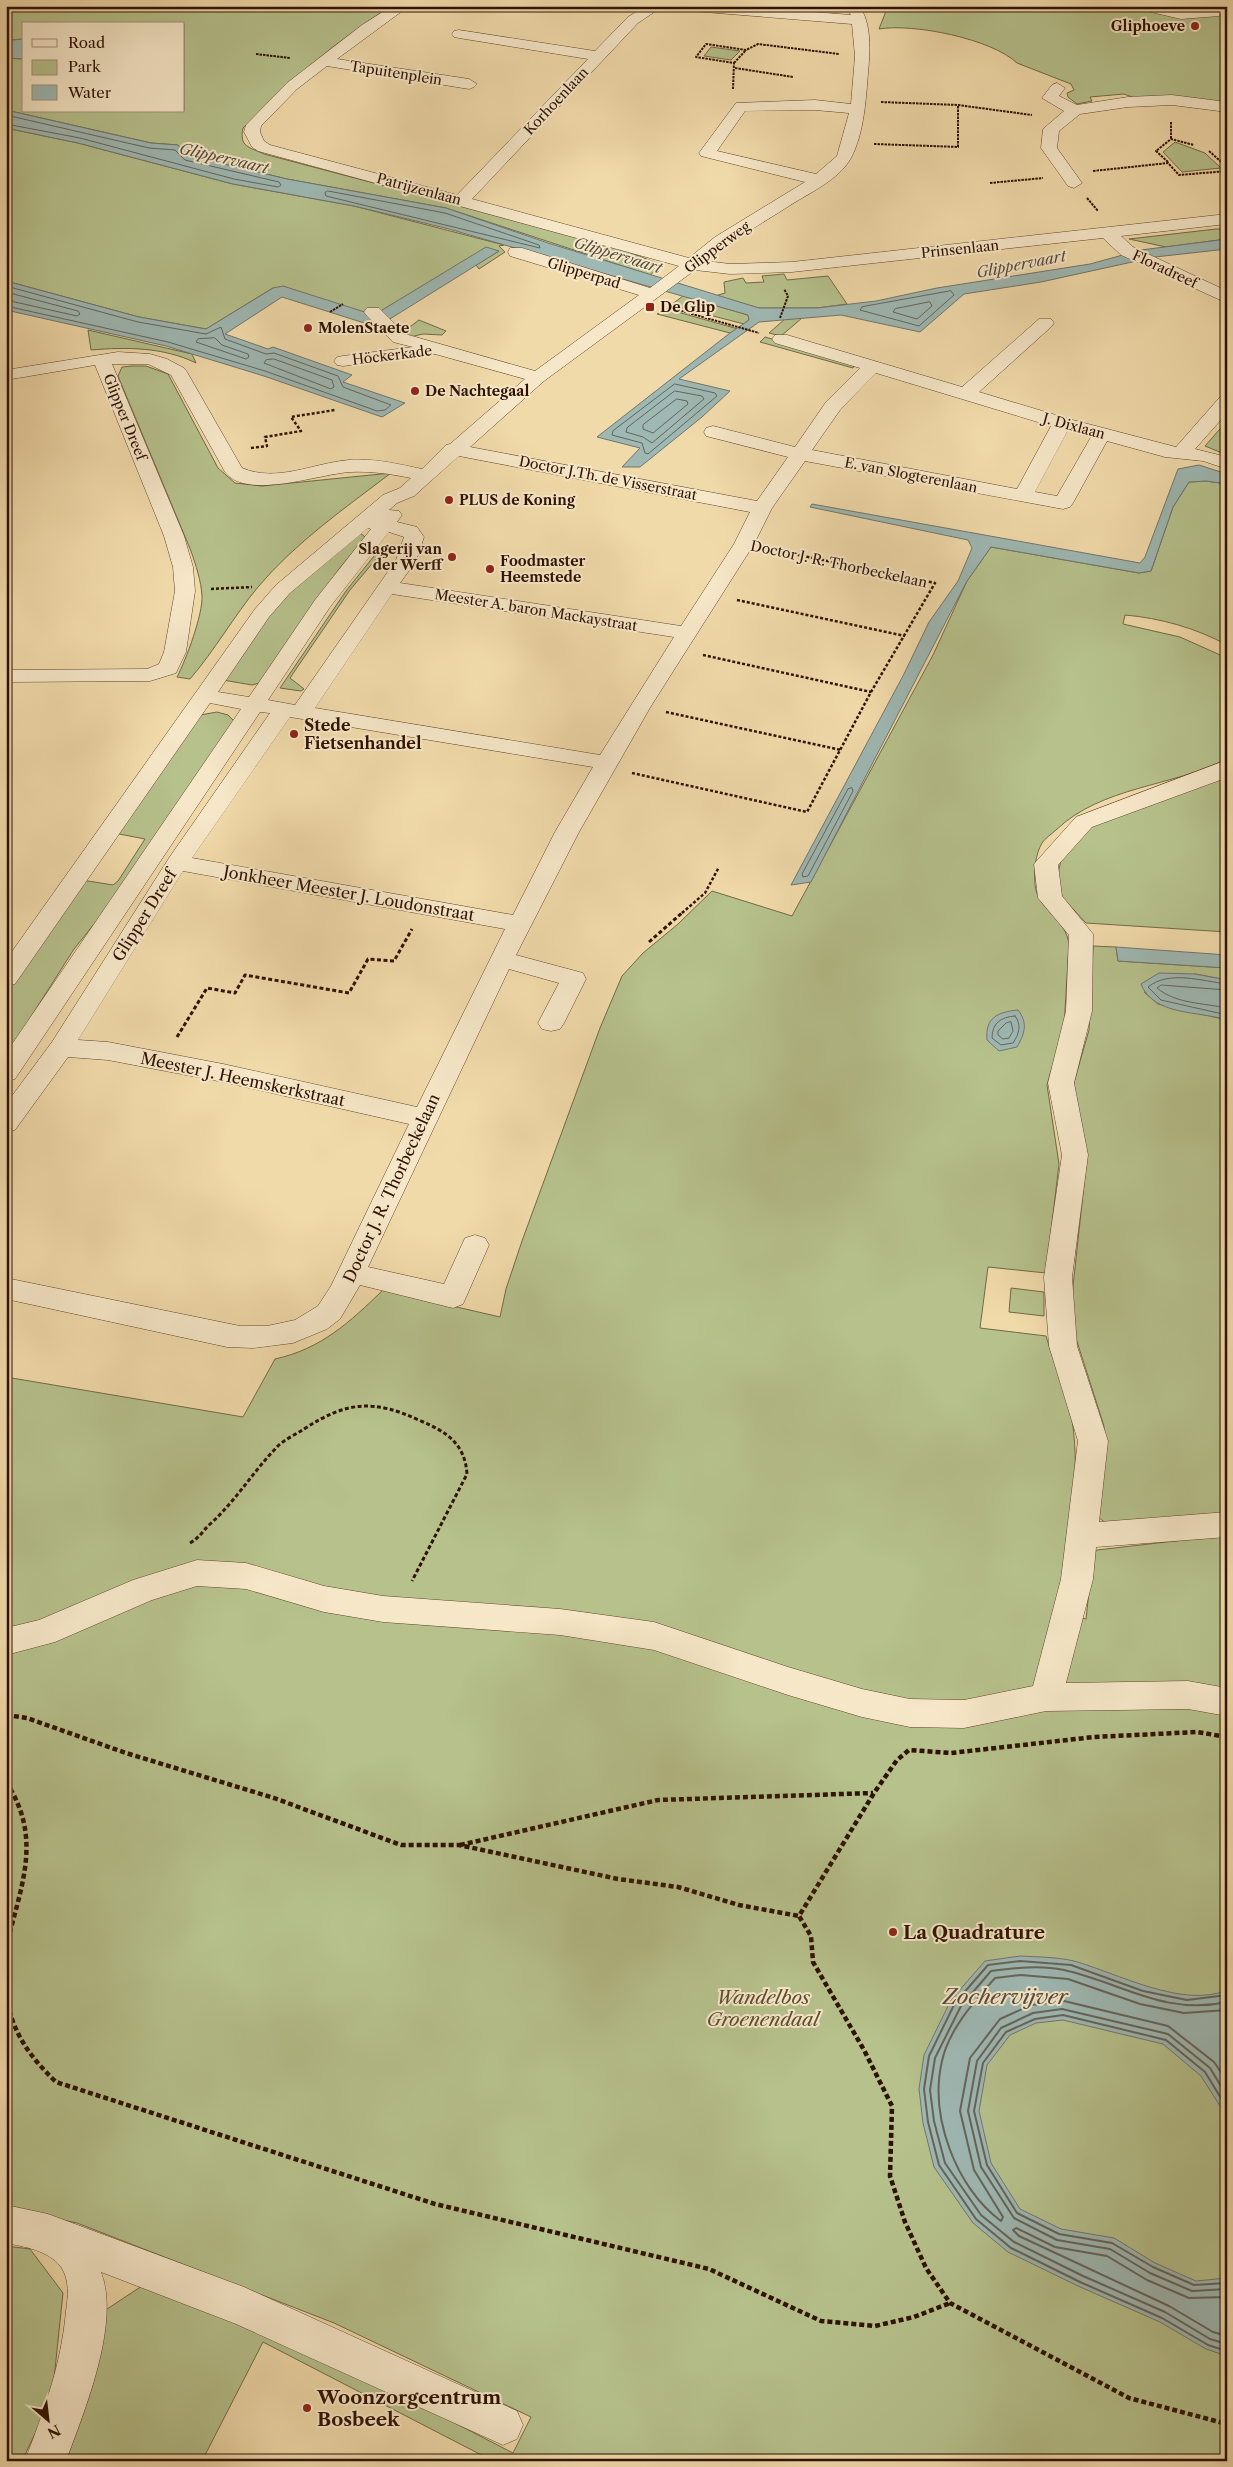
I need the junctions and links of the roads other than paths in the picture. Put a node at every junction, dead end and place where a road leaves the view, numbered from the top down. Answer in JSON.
{"nodes":[{"id":1,"x":402,"y":6,"type":"edge"},
{"id":2,"x":656,"y":6,"type":"edge"},
{"id":3,"x":680,"y":6,"type":"edge"},
{"id":4,"x":1143,"y":6,"type":"edge"},
{"id":5,"x":1214,"y":6,"type":"edge"},
{"id":6,"x":858,"y":12,"type":"edge"},
{"id":7,"x":459,"y":34,"type":"dead end"},
{"id":8,"x":598,"y":56,"type":"junction"},
{"id":9,"x":324,"y":61,"type":"junction"},
{"id":10,"x":469,"y":84,"type":"dead end"},
{"id":11,"x":1057,"y":88,"type":"dead end"},
{"id":12,"x":858,"y":105,"type":"junction"},
{"id":13,"x":1227,"y":107,"type":"edge"},
{"id":14,"x":1068,"y":115,"type":"junction"},
{"id":15,"x":1070,"y":178,"type":"road end"},
{"id":16,"x":819,"y":180,"type":"junction"},
{"id":17,"x":461,"y":201,"type":"junction"},
{"id":18,"x":1227,"y":219,"type":"edge"},
{"id":19,"x":1108,"y":233,"type":"junction"},
{"id":20,"x":516,"y":252,"type":"dead end"},
{"id":21,"x":692,"y":264,"type":"junction"},
{"id":22,"x":648,"y":297,"type":"junction"},
{"id":23,"x":1227,"y":298,"type":"edge"},
{"id":24,"x":373,"y":312,"type":"dead end"},
{"id":25,"x":1045,"y":324,"type":"dead end"},
{"id":26,"x":780,"y":330,"type":"road end"},
{"id":27,"x":440,"y":349,"type":"junction"},
{"id":28,"x":102,"y":360,"type":"junction"},
{"id":29,"x":343,"y":361,"type":"dead end"},
{"id":30,"x":876,"y":366,"type":"junction"},
{"id":31,"x":6,"y":375,"type":"edge"},
{"id":32,"x":538,"y":377,"type":"junction"},
{"id":33,"x":966,"y":394,"type":"junction"},
{"id":34,"x":1227,"y":401,"type":"edge"},
{"id":35,"x":1062,"y":423,"type":"junction"},
{"id":36,"x":713,"y":432,"type":"dead end"},
{"id":37,"x":1102,"y":433,"type":"junction"},
{"id":38,"x":454,"y":449,"type":"junction"},
{"id":39,"x":1182,"y":452,"type":"junction"},
{"id":40,"x":800,"y":454,"type":"junction"},
{"id":41,"x":1227,"y":463,"type":"edge"},
{"id":42,"x":425,"y":475,"type":"junction"},
{"id":43,"x":1023,"y":496,"type":"junction"},
{"id":44,"x":762,"y":508,"type":"junction"},
{"id":45,"x":374,"y":523,"type":"junction"},
{"id":46,"x":386,"y":586,"type":"junction"},
{"id":47,"x":681,"y":641,"type":"junction"},
{"id":48,"x":6,"y":676,"type":"edge"},
{"id":49,"x":204,"y":696,"type":"junction"},
{"id":50,"x":254,"y":704,"type":"junction"},
{"id":51,"x":292,"y":710,"type":"junction"},
{"id":52,"x":607,"y":765,"type":"junction"},
{"id":53,"x":1227,"y":767,"type":"edge"},
{"id":54,"x":177,"y":863,"type":"junction"},
{"id":55,"x":521,"y":924,"type":"junction"},
{"id":56,"x":502,"y":959,"type":"junction"},
{"id":57,"x":6,"y":978,"type":"edge"},
{"id":58,"x":551,"y":1023,"type":"dead end"},
{"id":59,"x":61,"y":1048,"type":"junction"},
{"id":60,"x":6,"y":1073,"type":"edge"},
{"id":61,"x":424,"y":1118,"type":"junction"},
{"id":62,"x":6,"y":1123,"type":"edge"},
{"id":63,"x":474,"y":1246,"type":"dead end"},
{"id":64,"x":352,"y":1273,"type":"junction"},
{"id":65,"x":6,"y":1288,"type":"edge"},
{"id":66,"x":1227,"y":1524,"type":"edge"},
{"id":67,"x":1082,"y":1536,"type":"junction"},
{"id":68,"x":6,"y":1642,"type":"edge"},
{"id":69,"x":1046,"y":1697,"type":"junction"},
{"id":70,"x":1227,"y":1702,"type":"edge"},
{"id":71,"x":6,"y":2224,"type":"edge"},
{"id":72,"x":48,"y":2233,"type":"junction"},
{"id":73,"x":503,"y":2425,"type":"dead end"},
{"id":74,"x":45,"y":2461,"type":"edge"}],
"edges":[{"from":1,"to":9,"type":"street"},
{"from":2,"to":8,"type":"street","name":"Korhoenlaan"},
{"from":3,"to":6,"type":"street"},
{"from":4,"to":5,"type":"street"},
{"from":6,"to":12,"type":"street","name":"Glipperweg"},
{"from":7,"to":8,"type":"street"},
{"from":8,"to":17,"type":"street","name":"Korhoenlaan"},
{"from":9,"to":10,"type":"street","name":"Tapuitenplein"},
{"from":9,"to":17,"type":"street","name":"Patrijzenlaan"},
{"from":11,"to":14,"type":"street"},
{"from":12,"to":16,"type":"street","name":"Glipperweg"},
{"from":12,"to":16,"type":"street"},
{"from":13,"to":14,"type":"street"},
{"from":14,"to":15,"type":"street"},
{"from":16,"to":21,"type":"street","name":"Glipperweg"},
{"from":17,"to":21,"type":"street","name":"Patrijzenlaan"},
{"from":18,"to":19,"type":"street","name":"Prinsenlaan"},
{"from":19,"to":21,"type":"street","name":"Prinsenlaan"},
{"from":19,"to":23,"type":"street","name":"Floradreef"},
{"from":20,"to":22,"type":"street","name":"Glipperpad"},
{"from":21,"to":22,"type":"street","name":"Glipperweg"},
{"from":22,"to":32,"type":"street","name":"Glipperweg"},
{"from":24,"to":27,"type":"street","name":"Höckerkade"},
{"from":25,"to":33,"type":"street"},
{"from":26,"to":30,"type":"street","name":"J. Dixlaan"},
{"from":27,"to":29,"type":"street","name":"Höckerkade"},
{"from":27,"to":32,"type":"street","name":"Höckerkade"},
{"from":28,"to":31,"type":"street"},
{"from":28,"to":42,"type":"street","name":"Glipper Dreef"},
{"from":28,"to":48,"type":"street","name":"Glipper Dreef"},
{"from":30,"to":33,"type":"street","name":"J. Dixlaan"},
{"from":30,"to":40,"type":"street"},
{"from":32,"to":38,"type":"street","name":"Glipperweg"},
{"from":33,"to":35,"type":"street","name":"J. Dixlaan"},
{"from":34,"to":39,"type":"street"},
{"from":35,"to":37,"type":"street","name":"J. Dixlaan"},
{"from":35,"to":43,"type":"street"},
{"from":36,"to":40,"type":"street","name":"E. van Slogterenlaan"},
{"from":37,"to":39,"type":"street","name":"J. Dixlaan"},
{"from":37,"to":43,"type":"street","name":"E. van Slogterenlaan"},
{"from":38,"to":42,"type":"street","name":"Glipper Dreef"},
{"from":38,"to":44,"type":"street","name":"Doctor J.Th. de Visserstraat"},
{"from":39,"to":41,"type":"street","name":"J. Dixlaan"},
{"from":40,"to":43,"type":"street","name":"E. van Slogterenlaan"},
{"from":40,"to":44,"type":"street"},
{"from":42,"to":45,"type":"street","name":"Glipper Dreef"},
{"from":44,"to":47,"type":"street","name":"Doctor J. R. Thorbeckelaan"},
{"from":45,"to":46,"type":"street","name":"Glipper Dreef"},
{"from":45,"to":49,"type":"street","name":"Glipper Dreef"},
{"from":45,"to":50,"type":"street","name":"Glipper Dreef"},
{"from":46,"to":47,"type":"street","name":"Meester A. baron Mackaystraat"},
{"from":46,"to":51,"type":"street","name":"Glipper Dreef"},
{"from":47,"to":52,"type":"street","name":"Doctor J. R. Thorbeckelaan"},
{"from":49,"to":50,"type":"street"},
{"from":49,"to":57,"type":"street","name":"Glipper Dreef"},
{"from":50,"to":51,"type":"street"},
{"from":50,"to":60,"type":"street","name":"Glipper Dreef"},
{"from":51,"to":52,"type":"street"},
{"from":51,"to":54,"type":"street","name":"Glipper Dreef"},
{"from":52,"to":55,"type":"street","name":"Doctor J. R. Thorbeckelaan"},
{"from":53,"to":67,"type":"street"},
{"from":54,"to":55,"type":"street","name":"Jonkheer Meester J. Loudonstraat"},
{"from":54,"to":59,"type":"street","name":"Glipper Dreef"},
{"from":55,"to":56,"type":"street","name":"Doctor J. R. Thorbeckelaan"},
{"from":56,"to":58,"type":"street"},
{"from":56,"to":61,"type":"street","name":"Doctor J. R. Thorbeckelaan"},
{"from":59,"to":61,"type":"street","name":"Meester J. Heemskerkstraat"},
{"from":59,"to":62,"type":"street","name":"Glipper Dreef"},
{"from":61,"to":64,"type":"street","name":"Doctor J. R. Thorbeckelaan"},
{"from":63,"to":64,"type":"street"},
{"from":64,"to":65,"type":"street","name":"Doctor J. R. Thorbeckelaan"},
{"from":66,"to":67,"type":"street"},
{"from":67,"to":69,"type":"street"},
{"from":68,"to":69,"type":"street"},
{"from":69,"to":70,"type":"street"},
{"from":71,"to":72,"type":"street"},
{"from":72,"to":73,"type":"street"},
{"from":72,"to":74,"type":"street"}]}
